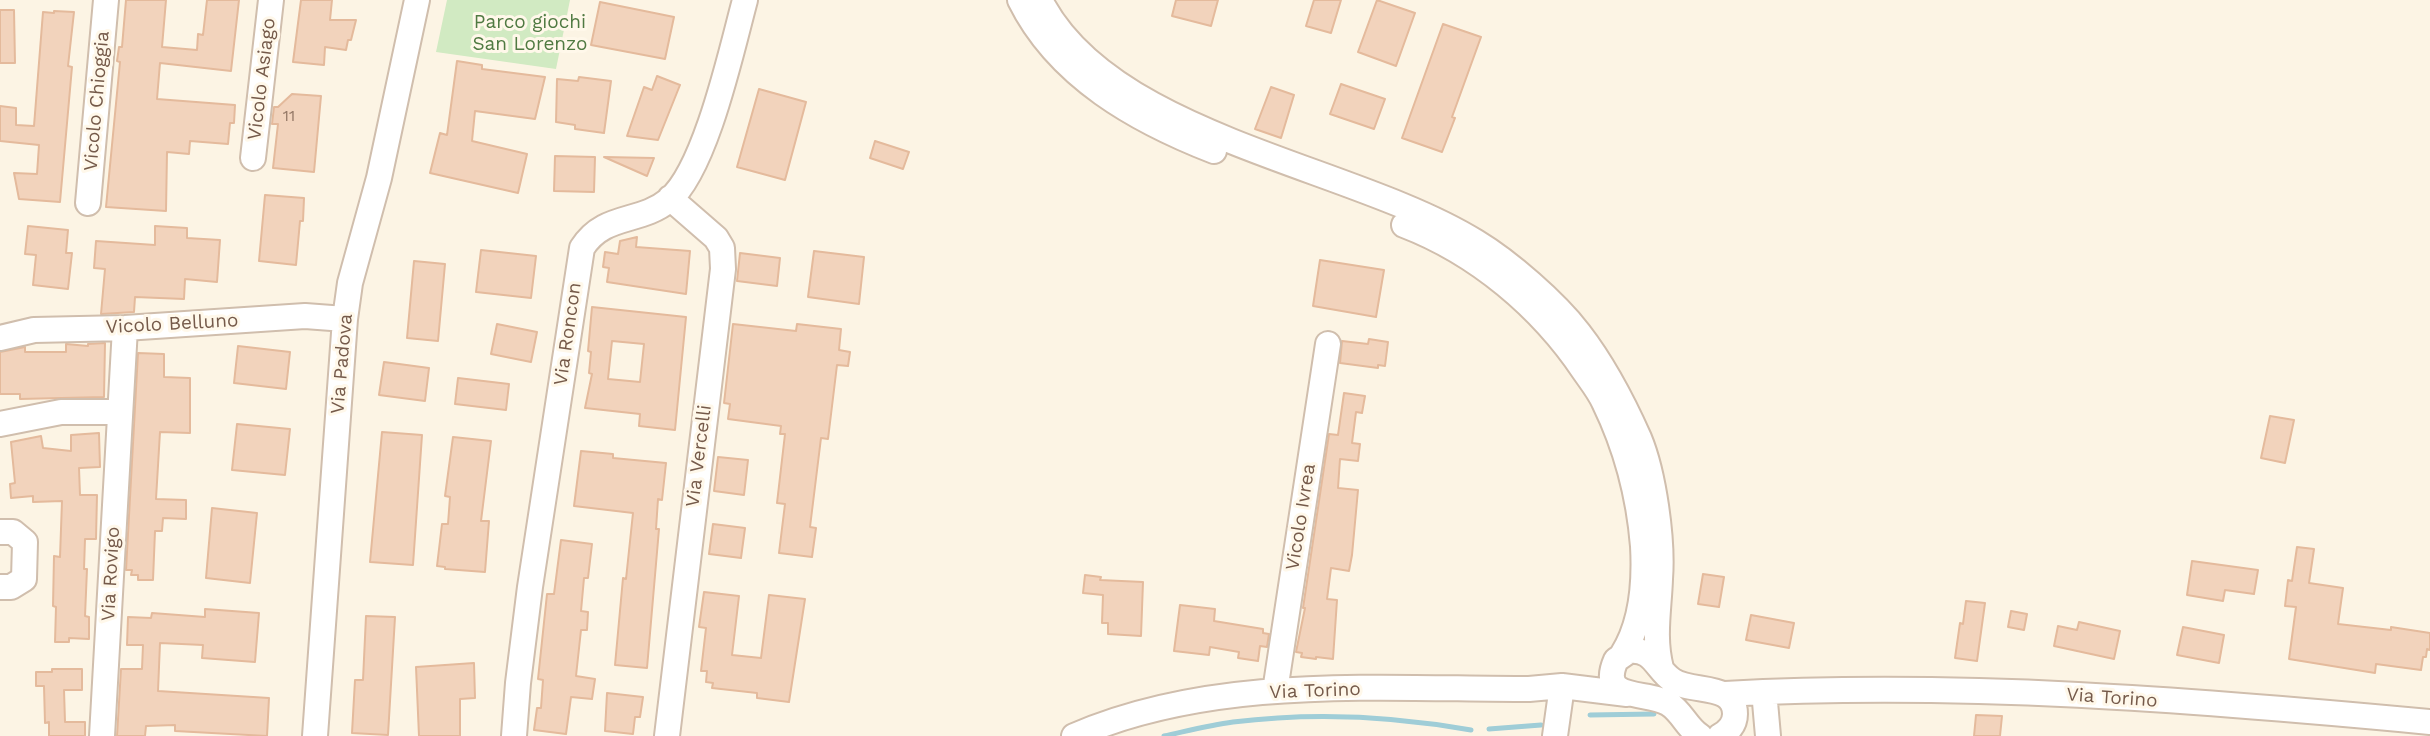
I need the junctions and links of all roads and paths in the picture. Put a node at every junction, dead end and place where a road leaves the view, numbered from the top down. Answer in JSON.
{"nodes":[{"id":1,"x":106,"y":0,"type":"edge"},
{"id":2,"x":271,"y":0,"type":"edge"},
{"id":3,"x":417,"y":0,"type":"edge"},
{"id":4,"x":745,"y":0,"type":"edge"},
{"id":5,"x":1020,"y":0,"type":"edge"},
{"id":6,"x":1040,"y":0,"type":"edge"},
{"id":7,"x":253,"y":158,"type":"dead end"},
{"id":8,"x":670,"y":198,"type":"junction"},
{"id":9,"x":88,"y":203,"type":"dead end"},
{"id":10,"x":345,"y":319,"type":"junction"},
{"id":11,"x":125,"y":328,"type":"junction"},
{"id":12,"x":0,"y":338,"type":"edge"},
{"id":13,"x":1328,"y":344,"type":"dead end"},
{"id":14,"x":120,"y":412,"type":"junction"},
{"id":15,"x":0,"y":424,"type":"edge"},
{"id":16,"x":0,"y":532,"type":"edge"},
{"id":17,"x":0,"y":587,"type":"edge"},
{"id":18,"x":1619,"y":657,"type":"junction"},
{"id":19,"x":1661,"y":668,"type":"junction"},
{"id":20,"x":1562,"y":686,"type":"junction"},
{"id":21,"x":1794,"y":690,"type":"junction"},
{"id":22,"x":1275,"y":691,"type":"junction"},
{"id":23,"x":1628,"y":694,"type":"junction"},
{"id":24,"x":1725,"y":694,"type":"junction"},
{"id":25,"x":1765,"y":702,"type":"junction"},
{"id":26,"x":2430,"y":722,"type":"edge"},
{"id":27,"x":1712,"y":732,"type":"edge"},
{"id":28,"x":102,"y":736,"type":"edge"},
{"id":29,"x":315,"y":736,"type":"edge"},
{"id":30,"x":514,"y":736,"type":"edge"},
{"id":31,"x":667,"y":736,"type":"edge"},
{"id":32,"x":1074,"y":736,"type":"edge"},
{"id":33,"x":1555,"y":736,"type":"edge"},
{"id":34,"x":1768,"y":736,"type":"edge"}],
"edges":[{"from":1,"to":9,"type":"street","name":"Vicolo Chioggia"},
{"from":2,"to":7,"type":"street","name":"Vicolo Asiago"},
{"from":3,"to":10,"type":"street","name":"Via Padova"},
{"from":4,"to":8,"type":"street","name":"Via Roncon"},
{"from":5,"to":18,"type":"street"},
{"from":6,"to":19,"type":"street"},
{"from":8,"to":30,"type":"street","name":"Via Roncon"},
{"from":8,"to":31,"type":"street","name":"Via Vercelli"},
{"from":10,"to":11,"type":"street","name":"Vicolo Belluno"},
{"from":10,"to":29,"type":"street","name":"Via Padova"},
{"from":11,"to":12,"type":"street","name":"Vicolo Belluno"},
{"from":11,"to":14,"type":"street","name":"Via Rovigo"},
{"from":13,"to":22,"type":"street","name":"Vicolo Ivrea"},
{"from":14,"to":15,"type":"street"},
{"from":14,"to":28,"type":"street","name":"Via Rovigo"},
{"from":16,"to":17,"type":"street"},
{"from":18,"to":19,"type":"street","name":"Via Torino"},
{"from":18,"to":20,"type":"street","name":"Via Torino"},
{"from":18,"to":23,"type":"street"},
{"from":19,"to":24,"type":"street","name":"Via Torino"},
{"from":20,"to":22,"type":"street","name":"Via Torino"},
{"from":20,"to":23,"type":"street","name":"Via Torino"},
{"from":20,"to":33,"type":"street"},
{"from":21,"to":24,"type":"street","name":"Via Torino"},
{"from":21,"to":25,"type":"street","name":"Via Torino"},
{"from":21,"to":26,"type":"street","name":"Via Torino"},
{"from":22,"to":32,"type":"street","name":"Via Torino"},
{"from":23,"to":27,"type":"street","name":"Via Torino"},
{"from":24,"to":27,"type":"street"},
{"from":25,"to":27,"type":"street","name":"Via Torino"},
{"from":25,"to":34,"type":"street"}]}
